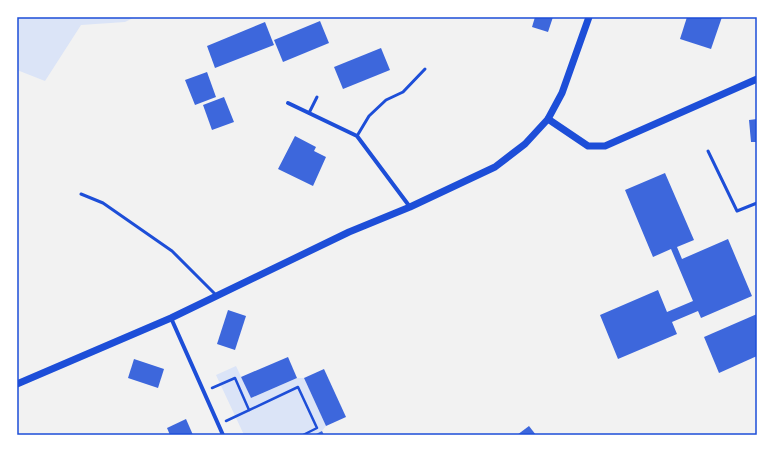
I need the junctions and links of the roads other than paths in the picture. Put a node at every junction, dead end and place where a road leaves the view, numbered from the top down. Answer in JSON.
{"nodes":[{"id":1,"x":589,"y":17,"type":"edge"},
{"id":2,"x":425,"y":68,"type":"dead end"},
{"id":3,"x":757,"y":79,"type":"edge"},
{"id":4,"x":318,"y":97,"type":"dead end"},
{"id":5,"x":288,"y":103,"type":"dead end"},
{"id":6,"x":309,"y":113,"type":"junction"},
{"id":7,"x":548,"y":119,"type":"junction"},
{"id":8,"x":357,"y":136,"type":"junction"},
{"id":9,"x":708,"y":151,"type":"dead end"},
{"id":10,"x":82,"y":194,"type":"dead end"},
{"id":11,"x":757,"y":202,"type":"edge"},
{"id":12,"x":410,"y":207,"type":"junction"},
{"id":13,"x":218,"y":296,"type":"junction"},
{"id":14,"x":171,"y":318,"type":"junction"},
{"id":15,"x":17,"y":384,"type":"edge"},
{"id":16,"x":223,"y":435,"type":"edge"}],
"edges":[{"from":1,"to":7,"type":"street"},
{"from":2,"to":8,"type":"lane"},
{"from":3,"to":7,"type":"street"},
{"from":4,"to":6,"type":"lane"},
{"from":5,"to":6,"type":"street"},
{"from":6,"to":8,"type":"street"},
{"from":7,"to":12,"type":"street"},
{"from":8,"to":12,"type":"street"},
{"from":9,"to":11,"type":"lane"},
{"from":10,"to":13,"type":"lane"},
{"from":12,"to":13,"type":"street"},
{"from":13,"to":14,"type":"street"},
{"from":14,"to":15,"type":"street"},
{"from":14,"to":16,"type":"street"}]}
